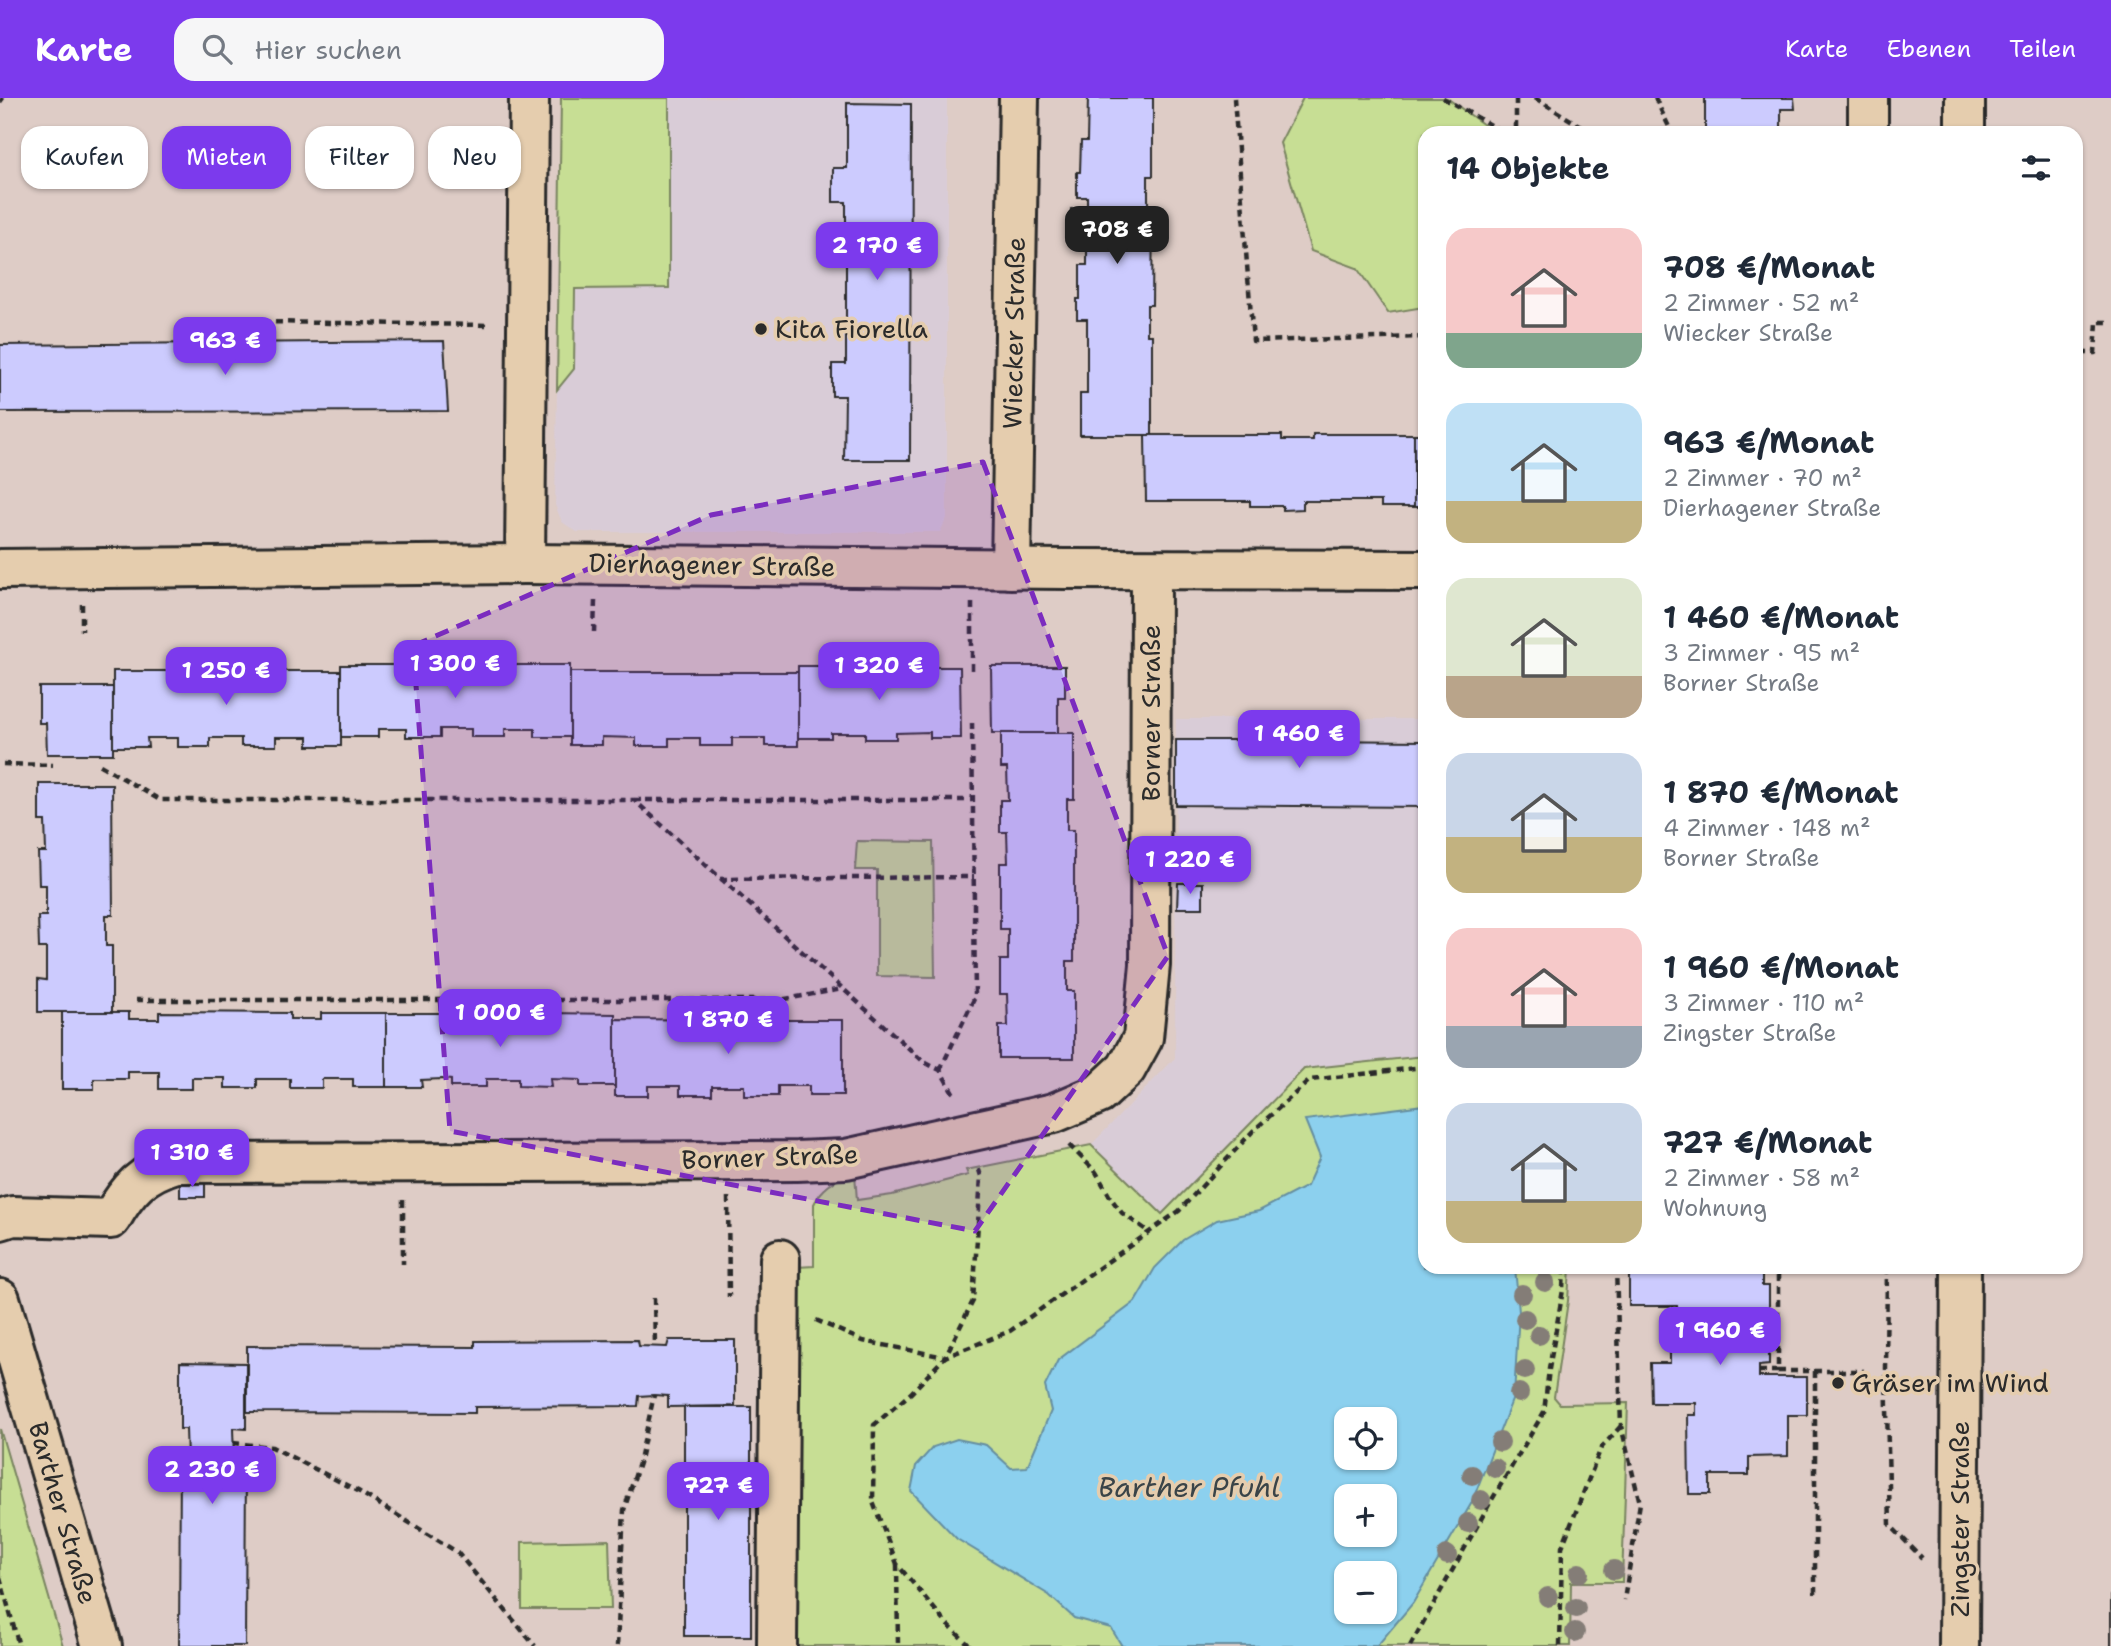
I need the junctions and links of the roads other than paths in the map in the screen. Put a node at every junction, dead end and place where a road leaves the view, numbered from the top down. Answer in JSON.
{"nodes":[{"id":1,"x":529,"y":98,"type":"edge"},
{"id":2,"x":1019,"y":98,"type":"edge"},
{"id":3,"x":1868,"y":98,"type":"edge"},
{"id":4,"x":1965,"y":98,"type":"edge"},
{"id":5,"x":1868,"y":126,"type":"edge"},
{"id":6,"x":1965,"y":126,"type":"edge"},
{"id":7,"x":525,"y":564,"type":"junction"},
{"id":8,"x":0,"y":569,"type":"edge"},
{"id":9,"x":1012,"y":569,"type":"junction"},
{"id":10,"x":1151,"y":570,"type":"junction"},
{"id":11,"x":1418,"y":570,"type":"edge"},
{"id":12,"x":0,"y":1220,"type":"edge"},
{"id":13,"x":780,"y":1259,"type":"dead end"},
{"id":14,"x":1961,"y":1274,"type":"edge"},
{"id":15,"x":0,"y":1299,"type":"edge"},
{"id":16,"x":102,"y":1646,"type":"edge"},
{"id":17,"x":778,"y":1646,"type":"edge"},
{"id":18,"x":1959,"y":1646,"type":"edge"}],
"edges":[{"from":1,"to":7,"type":"street"},
{"from":2,"to":9,"type":"street","name":"Wiecker Straße"},
{"from":3,"to":5,"type":"street"},
{"from":4,"to":6,"type":"street"},
{"from":7,"to":8,"type":"street","name":"Dierhagener Straße"},
{"from":7,"to":9,"type":"street","name":"Dierhagener Straße"},
{"from":9,"to":10,"type":"street","name":"Dierhagener Straße"},
{"from":10,"to":11,"type":"street","name":"Dierhagener Straße"},
{"from":10,"to":12,"type":"street","name":"Borner Straße"},
{"from":13,"to":17,"type":"street"},
{"from":14,"to":18,"type":"street","name":"Zingster Straße"},
{"from":15,"to":16,"type":"street","name":"Barther Straße"}]}
